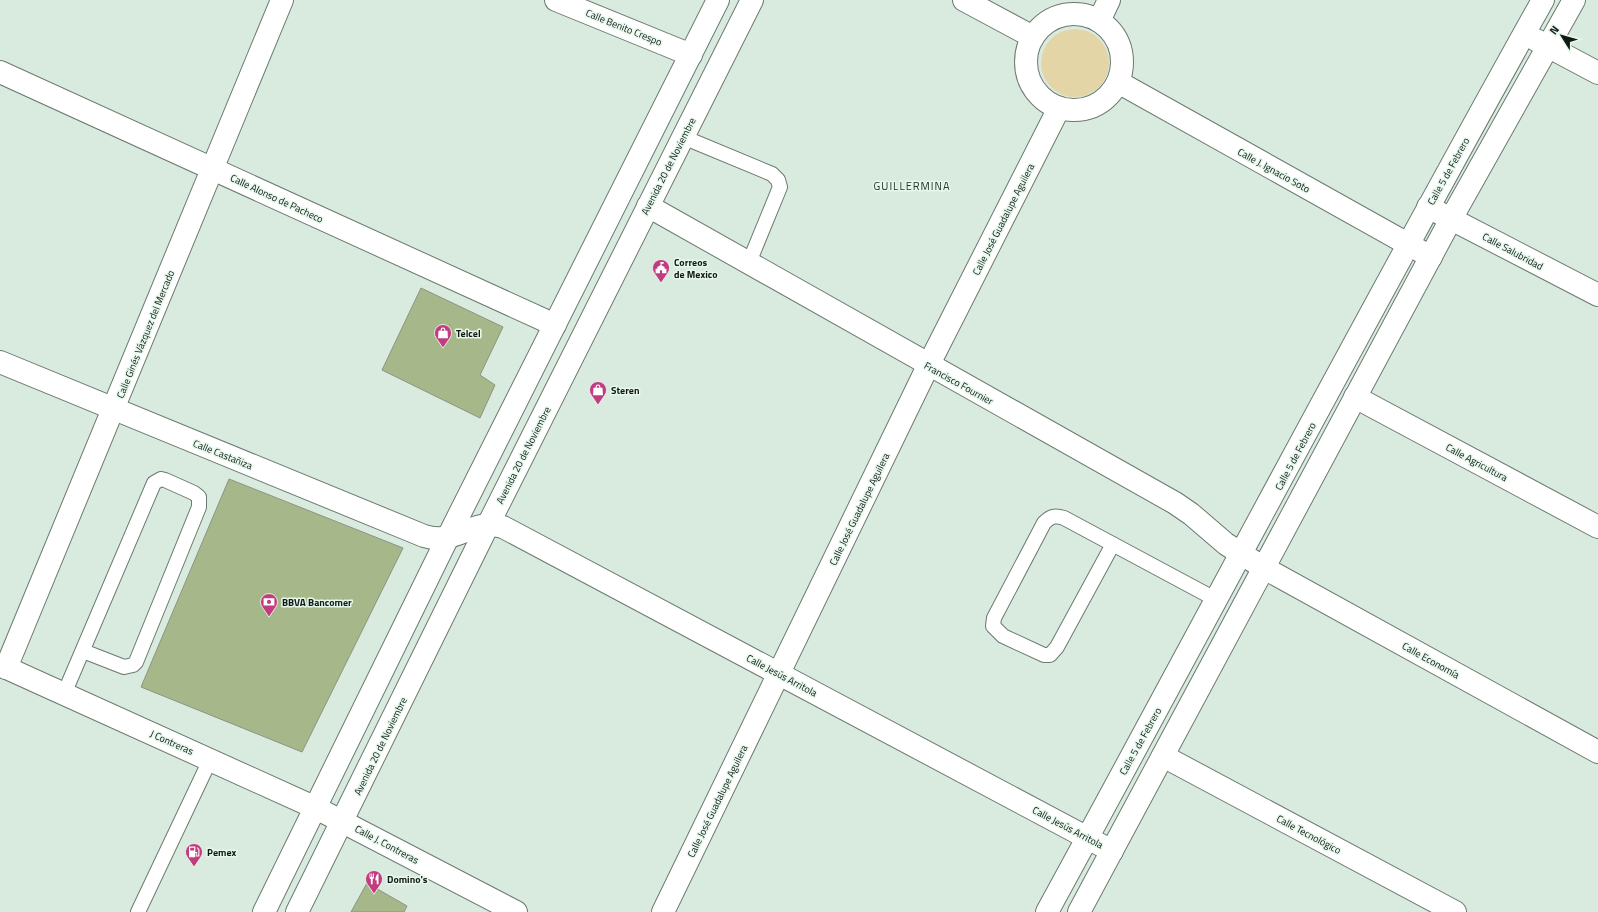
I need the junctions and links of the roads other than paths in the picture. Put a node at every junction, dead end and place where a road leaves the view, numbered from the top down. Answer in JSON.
{"nodes":[{"id":1,"x":282,"y":0,"type":"edge"},
{"id":2,"x":556,"y":0,"type":"edge"},
{"id":3,"x":718,"y":0,"type":"edge"},
{"id":4,"x":752,"y":0,"type":"edge"},
{"id":5,"x":964,"y":0,"type":"edge"},
{"id":6,"x":1109,"y":0,"type":"edge"},
{"id":7,"x":1543,"y":0,"type":"edge"},
{"id":8,"x":1574,"y":0,"type":"edge"},
{"id":9,"x":1099,"y":21,"type":"junction"},
{"id":10,"x":1524,"y":34,"type":"junction"},
{"id":11,"x":1033,"y":37,"type":"junction"},
{"id":12,"x":1548,"y":47,"type":"junction"},
{"id":13,"x":691,"y":54,"type":"junction"},
{"id":14,"x":0,"y":72,"type":"edge"},
{"id":15,"x":1598,"y":73,"type":"edge"},
{"id":16,"x":1118,"y":82,"type":"junction"},
{"id":17,"x":1059,"y":108,"type":"junction"},
{"id":18,"x":682,"y":137,"type":"junction"},
{"id":19,"x":213,"y":169,"type":"junction"},
{"id":20,"x":648,"y":206,"type":"junction"},
{"id":21,"x":1428,"y":207,"type":"junction"},
{"id":22,"x":1451,"y":219,"type":"junction"},
{"id":23,"x":1407,"y":244,"type":"junction"},
{"id":24,"x":1431,"y":256,"type":"junction"},
{"id":25,"x":748,"y":264,"type":"junction"},
{"id":26,"x":1598,"y":295,"type":"edge"},
{"id":27,"x":555,"y":325,"type":"junction"},
{"id":28,"x":0,"y":362,"type":"edge"},
{"id":29,"x":928,"y":366,"type":"junction"},
{"id":30,"x":1355,"y":397,"type":"junction"},
{"id":31,"x":114,"y":409,"type":"junction"},
{"id":32,"x":488,"y":525,"type":"junction"},
{"id":33,"x":1598,"y":527,"type":"edge"},
{"id":34,"x":447,"y":539,"type":"junction"},
{"id":35,"x":1113,"y":544,"type":"junction"},
{"id":36,"x":1242,"y":555,"type":"junction"},
{"id":37,"x":1264,"y":568,"type":"junction"},
{"id":38,"x":1217,"y":600,"type":"junction"},
{"id":39,"x":83,"y":651,"type":"junction"},
{"id":40,"x":3,"y":667,"type":"edge"},
{"id":41,"x":780,"y":674,"type":"junction"},
{"id":42,"x":64,"y":694,"type":"junction"},
{"id":43,"x":1598,"y":752,"type":"edge"},
{"id":44,"x":1163,"y":756,"type":"junction"},
{"id":45,"x":210,"y":760,"type":"junction"},
{"id":46,"x":316,"y":808,"type":"junction"},
{"id":47,"x":343,"y":821,"type":"junction"},
{"id":48,"x":1088,"y":838,"type":"junction"},
{"id":49,"x":1112,"y":851,"type":"junction"},
{"id":50,"x":138,"y":912,"type":"edge"},
{"id":51,"x":264,"y":912,"type":"edge"},
{"id":52,"x":297,"y":912,"type":"edge"},
{"id":53,"x":516,"y":912,"type":"edge"},
{"id":54,"x":663,"y":912,"type":"edge"},
{"id":55,"x":1047,"y":912,"type":"edge"},
{"id":56,"x":1079,"y":912,"type":"edge"},
{"id":57,"x":1455,"y":912,"type":"edge"}],
"edges":[{"from":1,"to":19,"type":"street","name":"Calle Ginés Vázquez del Mercado"},
{"from":2,"to":13,"type":"street","name":"Calle Benito Crespo"},
{"from":3,"to":13,"type":"street"},
{"from":4,"to":18,"type":"street","name":"Avenida 20 de Noviembre"},
{"from":5,"to":11,"type":"street"},
{"from":6,"to":9,"type":"street"},
{"from":7,"to":10,"type":"street","name":"Calle 5 de Febrero"},
{"from":8,"to":12,"type":"street"},
{"from":9,"to":11,"type":"street"},
{"from":9,"to":16,"type":"street"},
{"from":10,"to":12,"type":"street"},
{"from":10,"to":21,"type":"street","name":"Calle 5 de Febrero"},
{"from":11,"to":17,"type":"street"},
{"from":12,"to":15,"type":"street"},
{"from":12,"to":22,"type":"street"},
{"from":13,"to":27,"type":"street"},
{"from":14,"to":19,"type":"street","name":"Calle Alonso de Pacheco"},
{"from":16,"to":17,"type":"street"},
{"from":16,"to":23,"type":"street","name":"Calle J. Ignacio Soto"},
{"from":17,"to":29,"type":"street","name":"Calle José Guadalupe Aguilera"},
{"from":18,"to":20,"type":"street","name":"Avenida 20 de Noviembre"},
{"from":18,"to":25,"type":"lane"},
{"from":19,"to":27,"type":"street","name":"Calle Alonso de Pacheco"},
{"from":19,"to":31,"type":"street","name":"Calle Ginés Vázquez del Mercado"},
{"from":20,"to":25,"type":"street","name":"Francisco Fournier"},
{"from":20,"to":32,"type":"street","name":"Avenida 20 de Noviembre"},
{"from":21,"to":22,"type":"street","name":"Calle Salubridad"},
{"from":21,"to":23,"type":"street","name":"Calle 5 de Febrero"},
{"from":22,"to":24,"type":"street"},
{"from":22,"to":26,"type":"street","name":"Calle Salubridad"},
{"from":23,"to":24,"type":"street","name":"Calle J. Ignacio Soto"},
{"from":23,"to":36,"type":"street","name":"Calle 5 de Febrero"},
{"from":24,"to":30,"type":"street"},
{"from":25,"to":29,"type":"street","name":"Francisco Fournier"},
{"from":27,"to":34,"type":"street"},
{"from":28,"to":31,"type":"street","name":"Calle Castañiza"},
{"from":29,"to":36,"type":"street","name":"Francisco Fournier"},
{"from":29,"to":41,"type":"street","name":"Calle José Guadalupe Aguilera"},
{"from":30,"to":33,"type":"street","name":"Calle Agricultura"},
{"from":30,"to":37,"type":"street"},
{"from":31,"to":34,"type":"street","name":"Calle Castañiza"},
{"from":31,"to":40,"type":"street","name":"Calle Ginés Vázquez del Mercado"},
{"from":32,"to":34,"type":"street"},
{"from":32,"to":41,"type":"street","name":"Calle Jesús Arritola"},
{"from":32,"to":47,"type":"street","name":"Avenida 20 de Noviembre"},
{"from":34,"to":46,"type":"street"},
{"from":35,"to":35,"type":"lane"},
{"from":35,"to":38,"type":"lane"},
{"from":36,"to":37,"type":"street","name":"Francisco Fournier"},
{"from":36,"to":38,"type":"street","name":"Calle 5 de Febrero"},
{"from":37,"to":43,"type":"street","name":"Calle Economía"},
{"from":37,"to":44,"type":"street"},
{"from":38,"to":48,"type":"street","name":"Calle 5 de Febrero"},
{"from":39,"to":39,"type":"lane"},
{"from":39,"to":42,"type":"lane"},
{"from":40,"to":42,"type":"street","name":"J Contreras"},
{"from":41,"to":48,"type":"street","name":"Calle Jesús Arritola"},
{"from":41,"to":54,"type":"street","name":"Calle José Guadalupe Aguilera"},
{"from":42,"to":45,"type":"street","name":"J Contreras"},
{"from":44,"to":49,"type":"street"},
{"from":44,"to":57,"type":"street","name":"Calle Tecnológico"},
{"from":45,"to":46,"type":"street","name":"J Contreras"},
{"from":45,"to":50,"type":"lane"},
{"from":46,"to":47,"type":"street","name":"J Contreras"},
{"from":46,"to":51,"type":"street"},
{"from":47,"to":52,"type":"street","name":"Avenida 20 de Noviembre"},
{"from":47,"to":53,"type":"street","name":"Calle J. Contreras"},
{"from":48,"to":49,"type":"street","name":"Calle Jesús Arritola"},
{"from":48,"to":55,"type":"street","name":"Calle 5 de Febrero"},
{"from":49,"to":56,"type":"street"}]}
